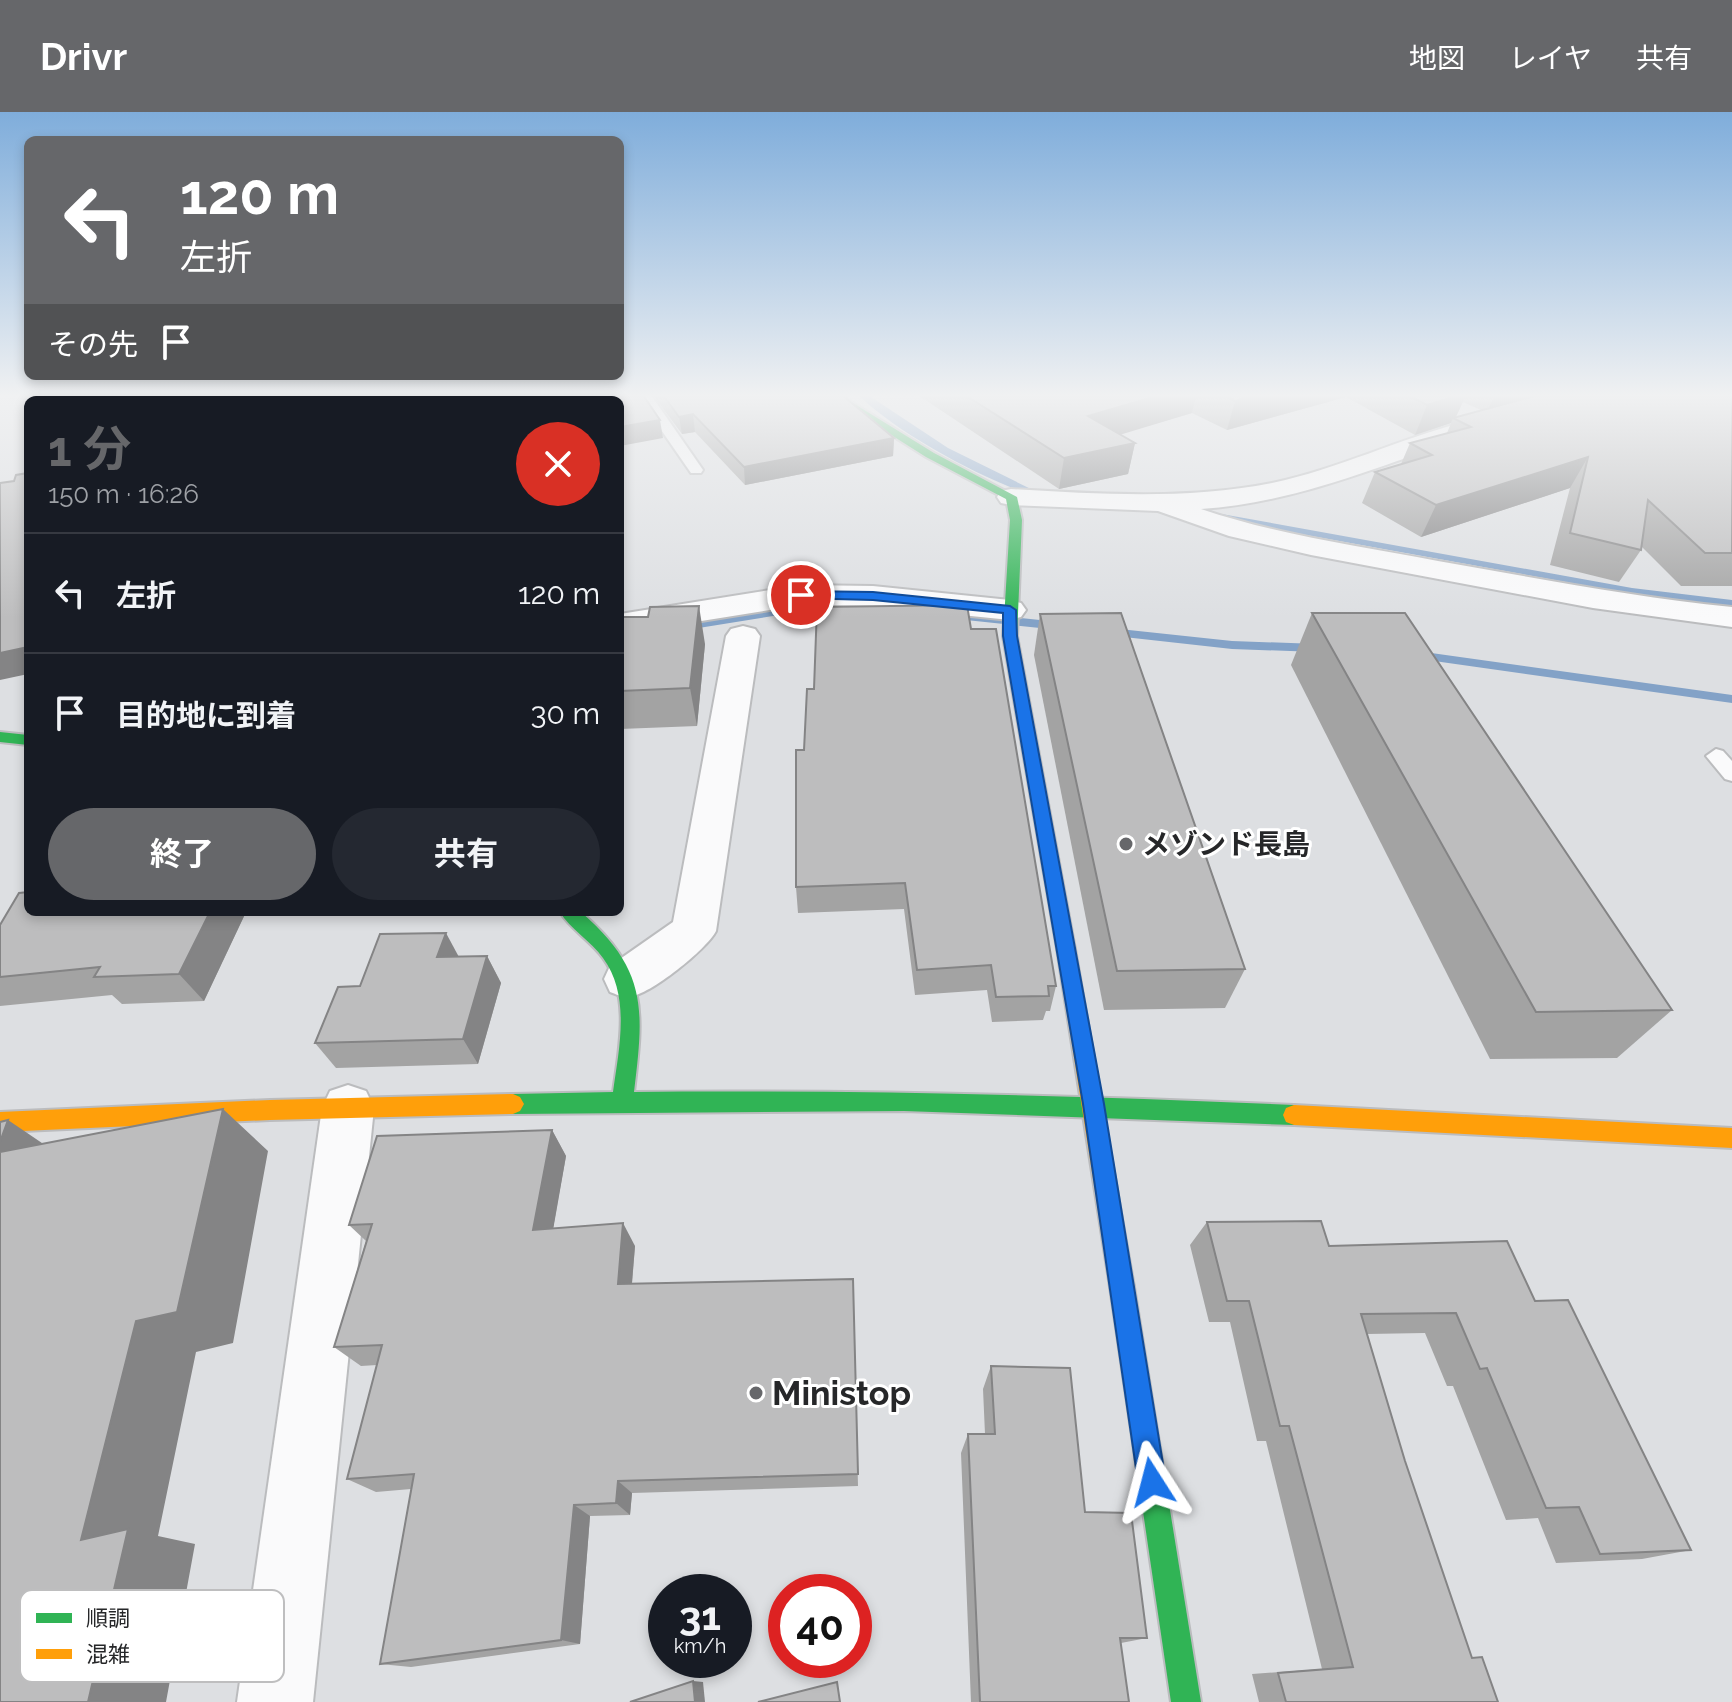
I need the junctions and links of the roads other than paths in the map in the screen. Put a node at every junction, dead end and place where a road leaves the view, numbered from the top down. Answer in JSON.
{"nodes":[{"id":1,"x":957,"y":469,"type":"edge"},
{"id":2,"x":1346,"y":469,"type":"edge"},
{"id":3,"x":1011,"y":497,"type":"junction"},
{"id":4,"x":1161,"y":505,"type":"junction"},
{"id":5,"x":1010,"y":610,"type":"junction"},
{"id":6,"x":1732,"y":617,"type":"edge"},
{"id":7,"x":624,"y":623,"type":"edge"},
{"id":8,"x":743,"y":636,"type":"dead end"},
{"id":9,"x":0,"y":737,"type":"edge"},
{"id":10,"x":24,"y":740,"type":"edge"},
{"id":11,"x":1716,"y":756,"type":"dead end"},
{"id":12,"x":1732,"y":774,"type":"edge"},
{"id":13,"x":574,"y":916,"type":"edge"},
{"id":14,"x":627,"y":979,"type":"junction"},
{"id":15,"x":622,"y":1101,"type":"junction"},
{"id":16,"x":1094,"y":1104,"type":"junction"},
{"id":17,"x":348,"y":1108,"type":"junction"},
{"id":18,"x":0,"y":1122,"type":"edge"},
{"id":19,"x":1732,"y":1138,"type":"edge"},
{"id":20,"x":284,"y":1629,"type":"edge"},
{"id":21,"x":277,"y":1682,"type":"edge"},
{"id":22,"x":275,"y":1702,"type":"edge"},
{"id":23,"x":1186,"y":1702,"type":"edge"}],
"edges":[{"from":1,"to":3,"type":"street"},
{"from":2,"to":4,"type":"street"},
{"from":3,"to":4,"type":"street"},
{"from":3,"to":5,"type":"street"},
{"from":4,"to":6,"type":"street"},
{"from":5,"to":7,"type":"street"},
{"from":5,"to":16,"type":"street"},
{"from":8,"to":14,"type":"street"},
{"from":9,"to":10,"type":"street"},
{"from":11,"to":12,"type":"lane"},
{"from":13,"to":14,"type":"street"},
{"from":14,"to":15,"type":"street"},
{"from":15,"to":16,"type":"street"},
{"from":15,"to":17,"type":"street"},
{"from":16,"to":19,"type":"street"},
{"from":16,"to":23,"type":"street"},
{"from":17,"to":18,"type":"street"},
{"from":17,"to":20,"type":"street"},
{"from":21,"to":22,"type":"street"}]}
